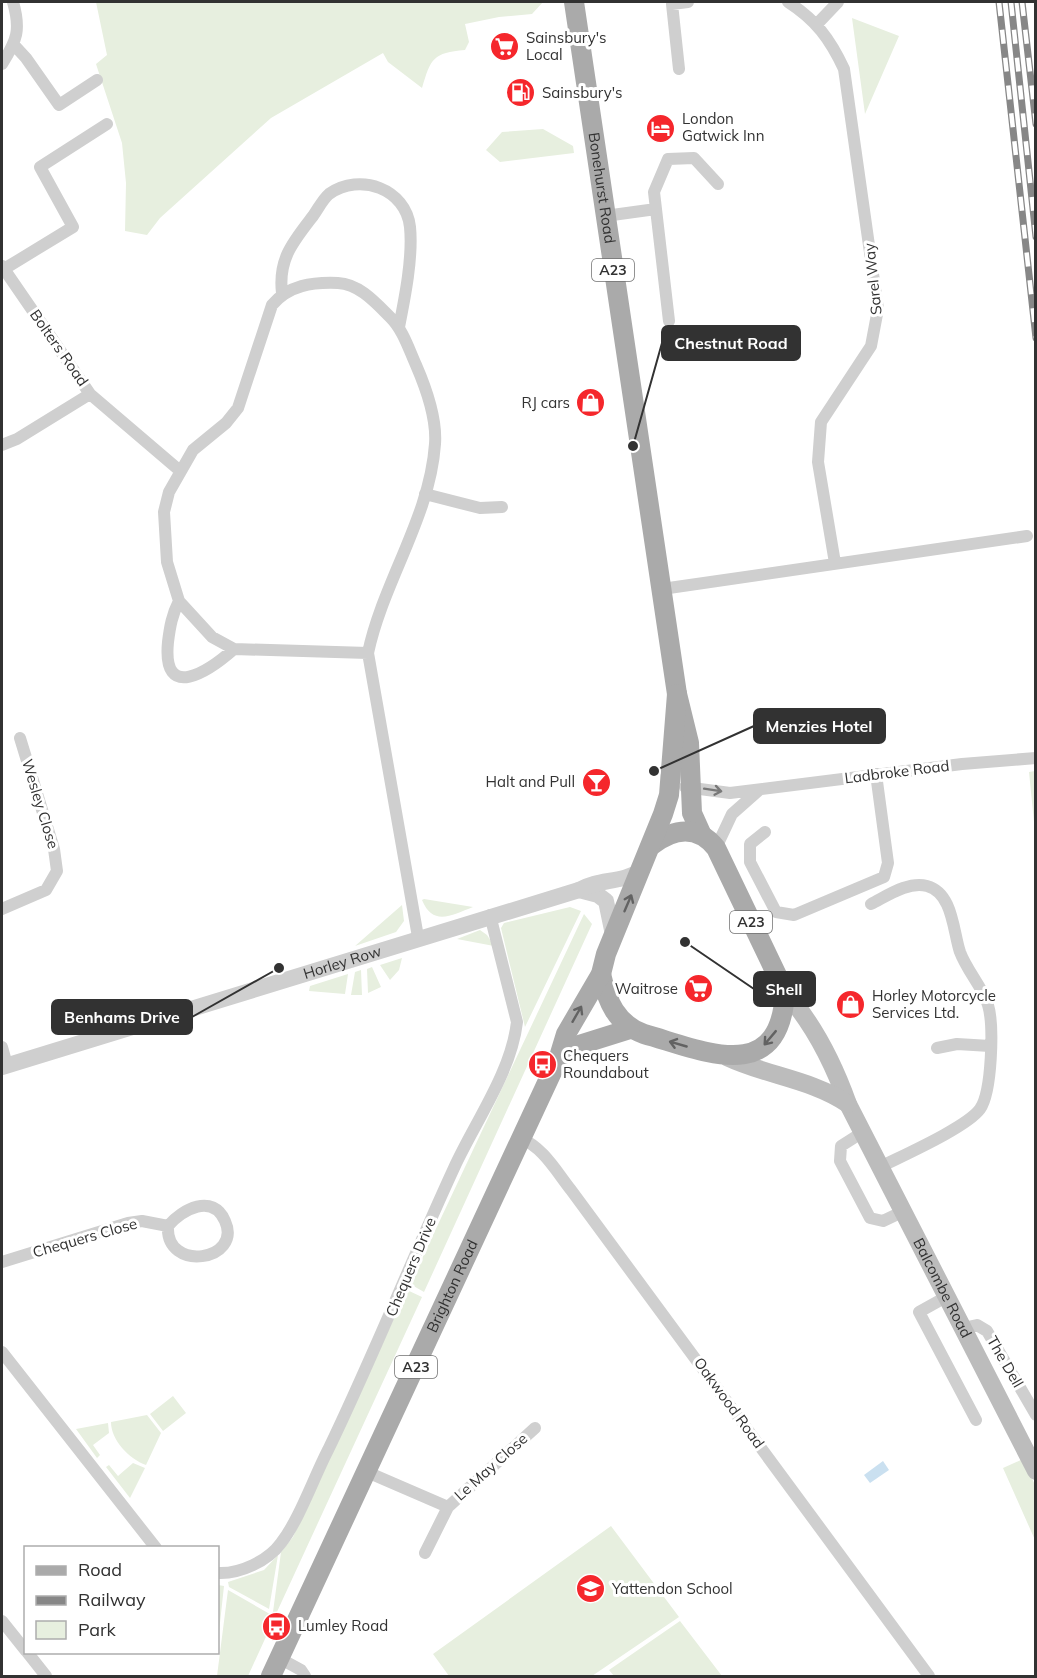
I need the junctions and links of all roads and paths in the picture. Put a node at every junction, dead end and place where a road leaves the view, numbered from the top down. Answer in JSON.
{"nodes":[{"id":1,"x":13,"y":2,"type":"edge"},
{"id":2,"x":574,"y":2,"type":"edge"},
{"id":3,"x":688,"y":2,"type":"edge"},
{"id":4,"x":788,"y":2,"type":"edge"},
{"id":5,"x":838,"y":2,"type":"edge"},
{"id":6,"x":818,"y":23,"type":"junction"},
{"id":7,"x":14,"y":45,"type":"junction"},
{"id":8,"x":2,"y":64,"type":"edge"},
{"id":9,"x":679,"y":69,"type":"dead end"},
{"id":10,"x":97,"y":80,"type":"dead end"},
{"id":11,"x":106,"y":124,"type":"dead end"},
{"id":12,"x":717,"y":184,"type":"dead end"},
{"id":13,"x":656,"y":209,"type":"junction"},
{"id":14,"x":605,"y":216,"type":"junction"},
{"id":15,"x":3,"y":268,"type":"edge"},
{"id":16,"x":282,"y":293,"type":"junction"},
{"id":17,"x":669,"y":321,"type":"dead end"},
{"id":18,"x":399,"y":327,"type":"junction"},
{"id":19,"x":90,"y":394,"type":"junction"},
{"id":20,"x":2,"y":445,"type":"edge"},
{"id":21,"x":179,"y":470,"type":"junction"},
{"id":22,"x":425,"y":494,"type":"junction"},
{"id":23,"x":502,"y":507,"type":"dead end"},
{"id":24,"x":1027,"y":536,"type":"dead end"},
{"id":25,"x":835,"y":563,"type":"junction"},
{"id":26,"x":662,"y":589,"type":"junction"},
{"id":27,"x":179,"y":602,"type":"junction"},
{"id":28,"x":234,"y":649,"type":"junction"},
{"id":29,"x":368,"y":653,"type":"junction"},
{"id":30,"x":677,"y":694,"type":"junction"},
{"id":31,"x":20,"y":738,"type":"dead end"},
{"id":32,"x":1035,"y":758,"type":"edge"},
{"id":33,"x":876,"y":774,"type":"junction"},
{"id":34,"x":690,"y":787,"type":"junction"},
{"id":35,"x":759,"y":790,"type":"junction"},
{"id":36,"x":669,"y":795,"type":"junction"},
{"id":37,"x":765,"y":832,"type":"dead end"},
{"id":38,"x":701,"y":833,"type":"junction"},
{"id":39,"x":652,"y":845,"type":"junction"},
{"id":40,"x":716,"y":848,"type":"junction"},
{"id":41,"x":642,"y":870,"type":"junction"},
{"id":42,"x":579,"y":890,"type":"junction"},
{"id":43,"x":871,"y":904,"type":"dead end"},
{"id":44,"x":2,"y":909,"type":"edge"},
{"id":45,"x":490,"y":915,"type":"junction"},
{"id":46,"x":613,"y":935,"type":"junction"},
{"id":47,"x":418,"y":937,"type":"junction"},
{"id":48,"x":601,"y":974,"type":"junction"},
{"id":49,"x":785,"y":992,"type":"junction"},
{"id":50,"x":630,"y":1029,"type":"junction"},
{"id":51,"x":990,"y":1046,"type":"junction"},
{"id":52,"x":2,"y":1047,"type":"edge"},
{"id":53,"x":937,"y":1048,"type":"dead end"},
{"id":54,"x":727,"y":1057,"type":"junction"},
{"id":55,"x":559,"y":1058,"type":"junction"},
{"id":56,"x":829,"y":1061,"type":"junction"},
{"id":57,"x":4,"y":1066,"type":"edge"},
{"id":58,"x":812,"y":1085,"type":"junction"},
{"id":59,"x":848,"y":1104,"type":"junction"},
{"id":60,"x":863,"y":1132,"type":"junction"},
{"id":61,"x":520,"y":1138,"type":"junction"},
{"id":62,"x":882,"y":1166,"type":"junction"},
{"id":63,"x":904,"y":1211,"type":"junction"},
{"id":64,"x":168,"y":1226,"type":"junction"},
{"id":65,"x":2,"y":1262,"type":"edge"},
{"id":66,"x":946,"y":1298,"type":"junction"},
{"id":67,"x":963,"y":1328,"type":"junction"},
{"id":68,"x":2,"y":1352,"type":"edge"},
{"id":69,"x":1035,"y":1415,"type":"edge"},
{"id":70,"x":975,"y":1420,"type":"dead end"},
{"id":71,"x":535,"y":1428,"type":"dead end"},
{"id":72,"x":1035,"y":1471,"type":"edge"},
{"id":73,"x":367,"y":1472,"type":"junction"},
{"id":74,"x":448,"y":1507,"type":"junction"},
{"id":75,"x":154,"y":1546,"type":"edge"},
{"id":76,"x":425,"y":1553,"type":"dead end"},
{"id":77,"x":219,"y":1573,"type":"edge"},
{"id":78,"x":2,"y":1620,"type":"edge"},
{"id":79,"x":24,"y":1649,"type":"edge"},
{"id":80,"x":28,"y":1654,"type":"edge"},
{"id":81,"x":279,"y":1658,"type":"junction"},
{"id":82,"x":46,"y":1677,"type":"edge"},
{"id":83,"x":271,"y":1677,"type":"edge"},
{"id":84,"x":305,"y":1677,"type":"edge"},
{"id":85,"x":929,"y":1677,"type":"edge"}],
"edges":[{"from":1,"to":7,"type":"street"},
{"from":2,"to":14,"type":"main road","name":"Bonehurst Road","number":"A23"},
{"from":3,"to":9,"type":"street"},
{"from":4,"to":6,"type":"street","name":"Sarel Way"},
{"from":5,"to":6,"type":"street"},
{"from":6,"to":25,"type":"street","name":"Sarel Way"},
{"from":7,"to":8,"type":"street"},
{"from":7,"to":10,"type":"street"},
{"from":11,"to":15,"type":"street"},
{"from":12,"to":13,"type":"street"},
{"from":13,"to":14,"type":"street"},
{"from":13,"to":17,"type":"street"},
{"from":14,"to":26,"type":"main road","name":"Bonehurst Road","number":"A23"},
{"from":15,"to":19,"type":"street","name":"Bolters Road"},
{"from":16,"to":18,"type":"street"},
{"from":16,"to":18,"type":"street"},
{"from":16,"to":21,"type":"street"},
{"from":18,"to":22,"type":"street"},
{"from":19,"to":20,"type":"street"},
{"from":19,"to":21,"type":"street","name":"Bolters Road"},
{"from":21,"to":27,"type":"street"},
{"from":22,"to":23,"type":"street"},
{"from":22,"to":29,"type":"street"},
{"from":24,"to":25,"type":"street"},
{"from":25,"to":26,"type":"street"},
{"from":26,"to":30,"type":"main road","name":"Bonehurst Road","number":"A23"},
{"from":27,"to":28,"type":"street"},
{"from":27,"to":28,"type":"street"},
{"from":28,"to":29,"type":"street"},
{"from":29,"to":47,"type":"street"},
{"from":30,"to":34,"type":"main road","name":"Bonehurst Road","number":"A23"},
{"from":30,"to":36,"type":"main road","name":"Bonehurst Road","number":"A23"},
{"from":31,"to":44,"type":"street","name":"Wesley Close"},
{"from":32,"to":33,"type":"street","name":"Ladbroke Road"},
{"from":33,"to":35,"type":"street","name":"Ladbroke Road"},
{"from":33,"to":37,"type":"street"},
{"from":34,"to":35,"type":"street","name":"Ladbroke Road","one_way":true},
{"from":34,"to":36,"type":"street","name":"Ladbroke Road"},
{"from":34,"to":38,"type":"main road","name":"Bonehurst Road","number":"A23"},
{"from":35,"to":40,"type":"street"},
{"from":36,"to":39,"type":"main road","name":"Bonehurst Road","number":"A23"},
{"from":38,"to":39,"type":"main road"},
{"from":38,"to":40,"type":"main road","name":"Balcombe Road","number":"A23"},
{"from":39,"to":41,"type":"main road","name":"Brighton Road","number":"A23"},
{"from":40,"to":49,"type":"main road","name":"Balcombe Road","number":"A23"},
{"from":41,"to":42,"type":"street","name":"Horley Row"},
{"from":46,"to":41,"type":"main road","name":"Brighton Road","number":"A23","one_way":true},
{"from":42,"to":45,"type":"street","name":"Horley Row"},
{"from":42,"to":46,"type":"street"},
{"from":43,"to":51,"type":"street"},
{"from":45,"to":47,"type":"street","name":"Horley Row"},
{"from":45,"to":77,"type":"street","name":"Chequers Drive"},
{"from":46,"to":48,"type":"main road","name":"Brighton Road","number":"A23"},
{"from":47,"to":57,"type":"street","name":"Horley Row"},
{"from":48,"to":50,"type":"main road"},
{"from":55,"to":48,"type":"main road","name":"Brighton Road","number":"A23","one_way":true},
{"from":49,"to":54,"type":"main road","one_way":true},
{"from":49,"to":56,"type":"main road","name":"Balcombe Road"},
{"from":54,"to":50,"type":"main road","one_way":true},
{"from":50,"to":55,"type":"main road"},
{"from":51,"to":53,"type":"street"},
{"from":51,"to":62,"type":"street"},
{"from":52,"to":57,"type":"street"},
{"from":54,"to":58,"type":"main road"},
{"from":55,"to":61,"type":"main road","name":"Brighton Road","number":"A23"},
{"from":56,"to":58,"type":"main road"},
{"from":56,"to":59,"type":"main road","name":"Balcombe Road"},
{"from":58,"to":59,"type":"main road"},
{"from":59,"to":60,"type":"main road","name":"Balcombe Road"},
{"from":60,"to":62,"type":"main road","name":"Balcombe Road"},
{"from":60,"to":63,"type":"street"},
{"from":61,"to":73,"type":"main road","name":"Brighton Road","number":"A23"},
{"from":61,"to":85,"type":"street","name":"Oakwood Road"},
{"from":62,"to":63,"type":"main road","name":"Balcombe Road"},
{"from":63,"to":66,"type":"main road","name":"Balcombe Road"},
{"from":64,"to":64,"type":"street"},
{"from":64,"to":65,"type":"street","name":"Chequers Close"},
{"from":66,"to":67,"type":"main road","name":"Balcombe Road"},
{"from":66,"to":70,"type":"street"},
{"from":67,"to":69,"type":"street","name":"The Dell"},
{"from":67,"to":72,"type":"main road","name":"Balcombe Road"},
{"from":68,"to":75,"type":"street"},
{"from":71,"to":74,"type":"street","name":"Le May Close"},
{"from":73,"to":74,"type":"street","name":"Le May Close"},
{"from":73,"to":81,"type":"main road","name":"Brighton Road","number":"A23"},
{"from":74,"to":76,"type":"street","name":"Le May Close"},
{"from":78,"to":79,"type":"street"},
{"from":80,"to":82,"type":"street"},
{"from":81,"to":83,"type":"main road","name":"Brighton Road","number":"A23"},
{"from":81,"to":84,"type":"street"}]}
